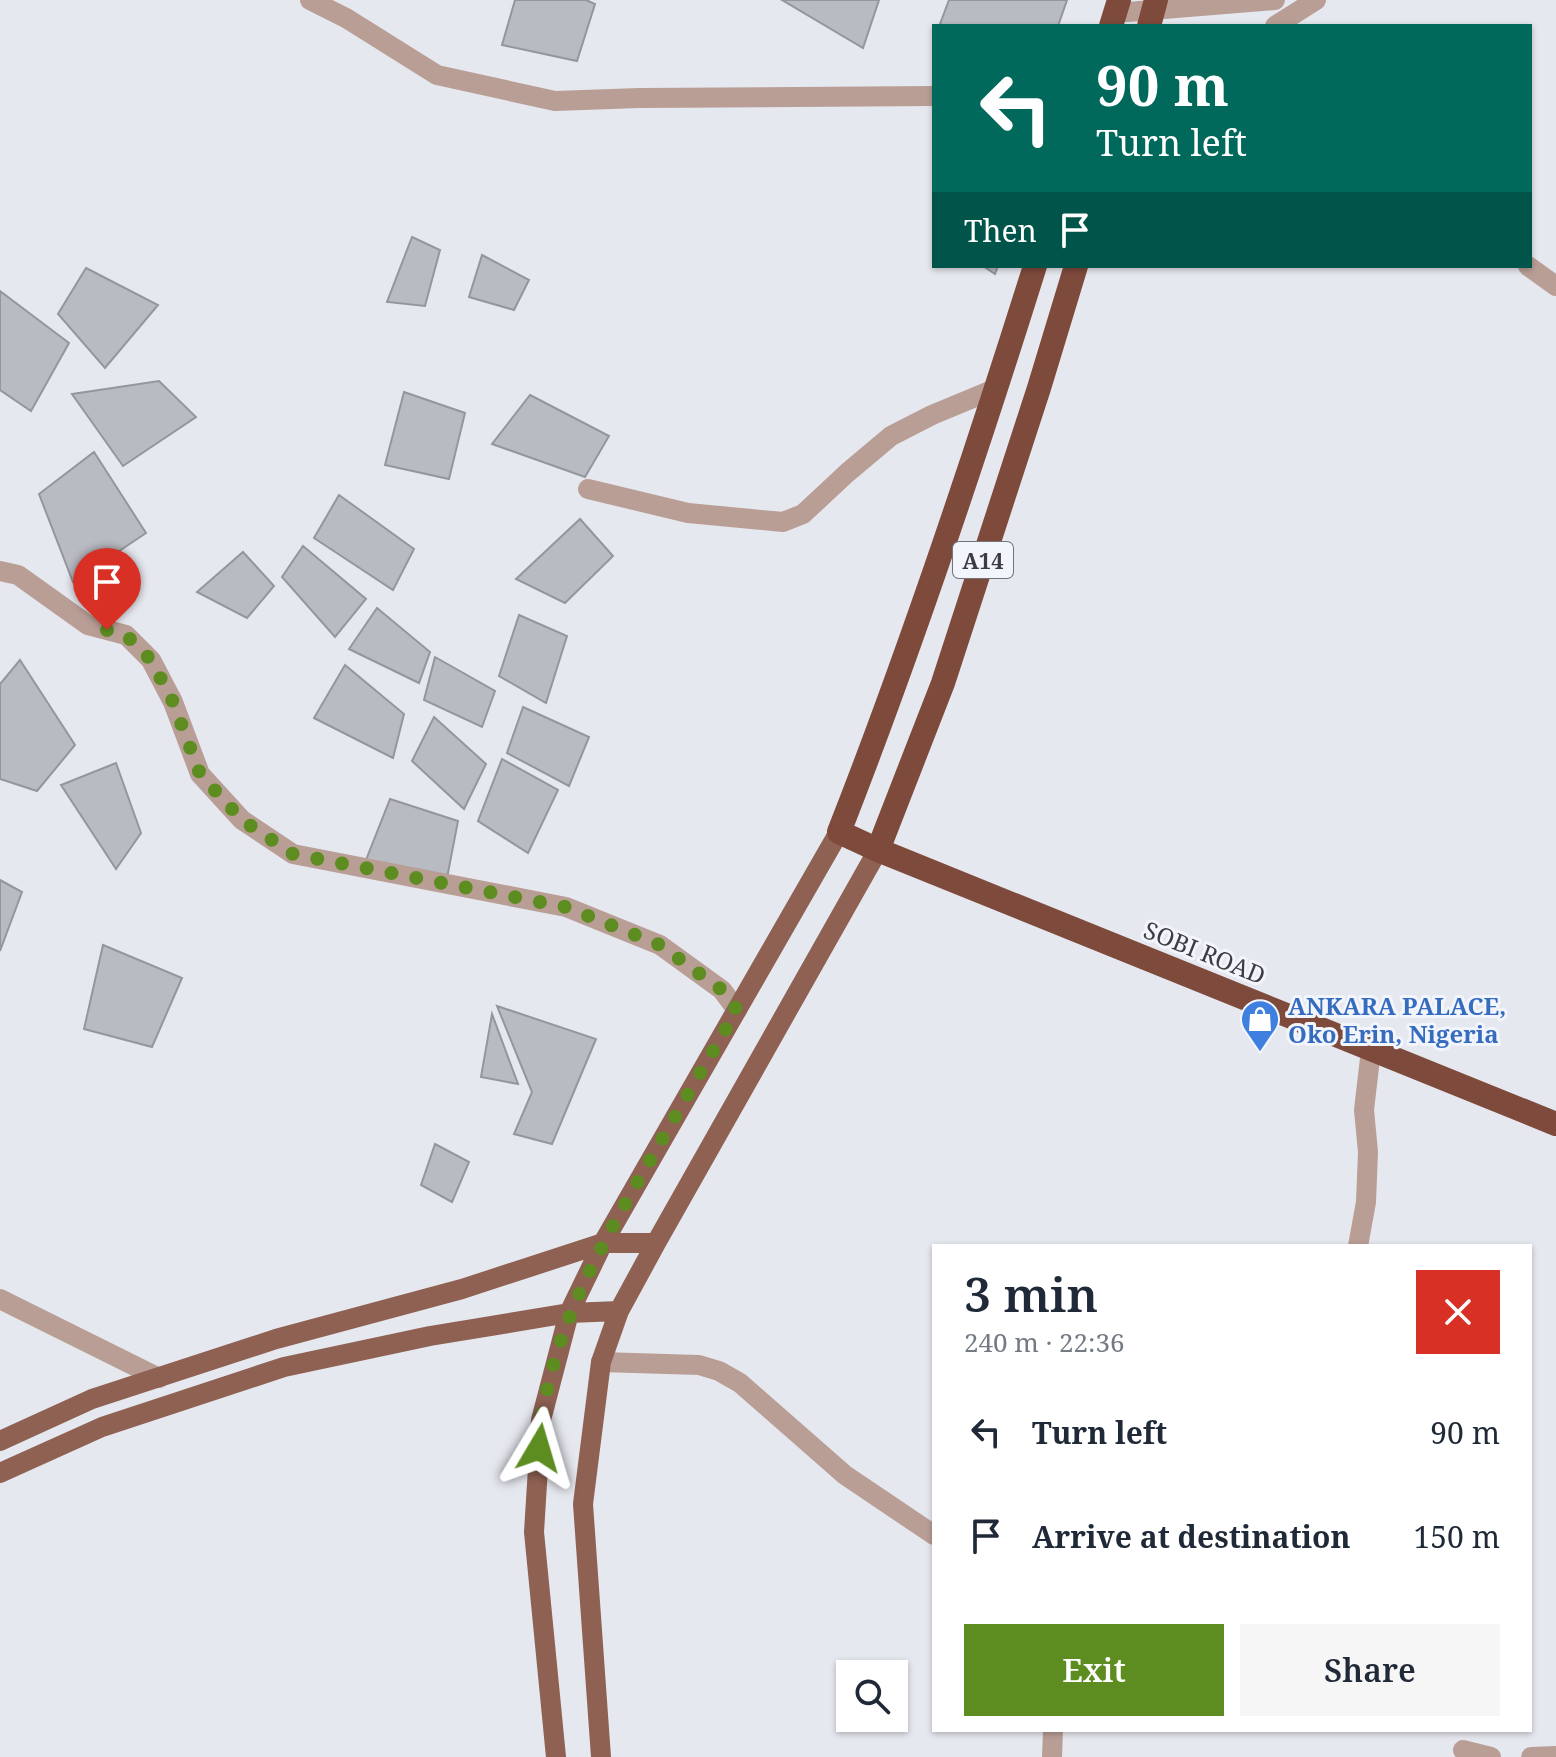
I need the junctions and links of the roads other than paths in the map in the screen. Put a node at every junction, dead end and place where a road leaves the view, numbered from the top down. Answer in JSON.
{"nodes":[{"id":1,"x":310,"y":0,"type":"edge"},
{"id":2,"x":1275,"y":0,"type":"edge"},
{"id":3,"x":1316,"y":0,"type":"edge"},
{"id":4,"x":1153,"y":11,"type":"edge"},
{"id":5,"x":1115,"y":13,"type":"edge"},
{"id":6,"x":1278,"y":24,"type":"edge"},
{"id":7,"x":932,"y":96,"type":"edge"},
{"id":8,"x":1034,"y":268,"type":"edge"},
{"id":9,"x":1075,"y":268,"type":"edge"},
{"id":10,"x":1531,"y":268,"type":"edge"},
{"id":11,"x":1556,"y":286,"type":"edge"},
{"id":12,"x":997,"y":388,"type":"junction"},
{"id":13,"x":588,"y":489,"type":"dead end"},
{"id":14,"x":0,"y":571,"type":"edge"},
{"id":15,"x":839,"y":832,"type":"junction"},
{"id":16,"x":878,"y":850,"type":"junction"},
{"id":17,"x":737,"y":1010,"type":"junction"},
{"id":18,"x":1371,"y":1050,"type":"junction"},
{"id":19,"x":1556,"y":1124,"type":"edge"},
{"id":20,"x":603,"y":1243,"type":"junction"},
{"id":21,"x":656,"y":1243,"type":"junction"},
{"id":22,"x":1358,"y":1244,"type":"edge"},
{"id":23,"x":0,"y":1299,"type":"edge"},
{"id":24,"x":619,"y":1311,"type":"junction"},
{"id":25,"x":569,"y":1313,"type":"junction"},
{"id":26,"x":601,"y":1362,"type":"junction"},
{"id":27,"x":159,"y":1378,"type":"junction"},
{"id":28,"x":0,"y":1441,"type":"edge"},
{"id":29,"x":0,"y":1473,"type":"edge"},
{"id":30,"x":932,"y":1534,"type":"edge"},
{"id":31,"x":1053,"y":1732,"type":"edge"},
{"id":32,"x":1463,"y":1750,"type":"dead end"},
{"id":33,"x":1556,"y":1756,"type":"edge"},
{"id":34,"x":556,"y":1757,"type":"edge"},
{"id":35,"x":601,"y":1757,"type":"edge"},
{"id":36,"x":1052,"y":1757,"type":"edge"},
{"id":37,"x":1491,"y":1757,"type":"edge"},
{"id":38,"x":1531,"y":1757,"type":"edge"}],
"edges":[{"from":1,"to":7,"type":"street"},
{"from":2,"to":4,"type":"street"},
{"from":3,"to":6,"type":"street"},
{"from":4,"to":5,"type":"street"},
{"from":8,"to":12,"type":"highway","number":"A14"},
{"from":9,"to":16,"type":"highway","number":"A14"},
{"from":10,"to":11,"type":"street"},
{"from":12,"to":13,"type":"street"},
{"from":12,"to":15,"type":"highway","number":"A14"},
{"from":14,"to":17,"type":"street"},
{"from":15,"to":16,"type":"highway","name":"SOBI ROAD"},
{"from":15,"to":17,"type":"main road"},
{"from":16,"to":18,"type":"highway","name":"SOBI ROAD"},
{"from":16,"to":21,"type":"main road"},
{"from":17,"to":20,"type":"main road"},
{"from":18,"to":19,"type":"highway","name":"SOBI ROAD"},
{"from":18,"to":22,"type":"street"},
{"from":20,"to":21,"type":"main road"},
{"from":20,"to":25,"type":"main road"},
{"from":20,"to":27,"type":"main road"},
{"from":21,"to":24,"type":"main road"},
{"from":23,"to":27,"type":"street"},
{"from":24,"to":25,"type":"main road"},
{"from":24,"to":26,"type":"main road"},
{"from":25,"to":29,"type":"main road"},
{"from":25,"to":34,"type":"main road"},
{"from":26,"to":30,"type":"street"},
{"from":26,"to":35,"type":"main road"},
{"from":27,"to":28,"type":"main road"},
{"from":31,"to":36,"type":"street"},
{"from":32,"to":37,"type":"street"},
{"from":33,"to":38,"type":"street"}]}
